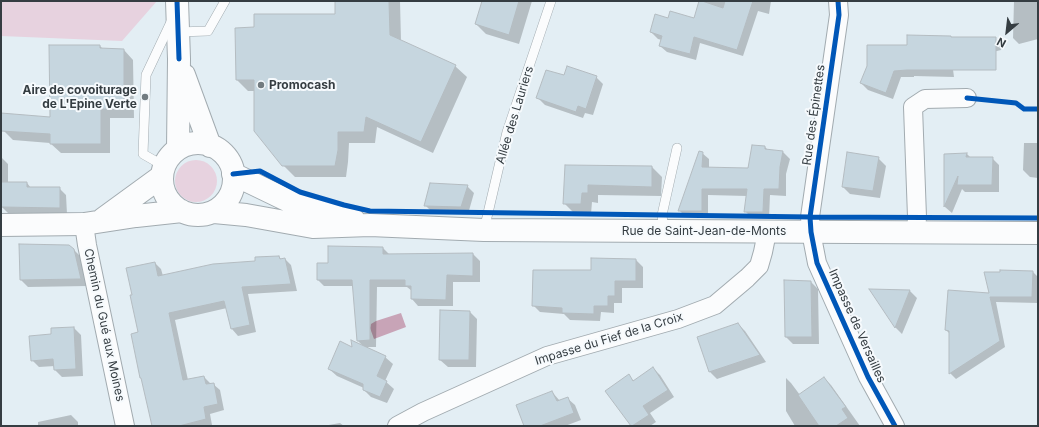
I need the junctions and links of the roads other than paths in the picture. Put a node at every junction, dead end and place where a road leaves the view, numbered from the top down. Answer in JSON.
{"nodes":[{"id":1,"x":225,"y":1,"type":"edge"},
{"id":2,"x":551,"y":1,"type":"edge"},
{"id":3,"x":838,"y":1,"type":"edge"},
{"id":4,"x":177,"y":4,"type":"edge"},
{"id":5,"x":178,"y":32,"type":"junction"},
{"id":6,"x":178,"y":59,"type":"junction"},
{"id":7,"x":967,"y":98,"type":"dead end"},
{"id":8,"x":210,"y":146,"type":"junction"},
{"id":9,"x":677,"y":148,"type":"dead end"},
{"id":10,"x":178,"y":149,"type":"junction"},
{"id":11,"x":163,"y":171,"type":"junction"},
{"id":12,"x":233,"y":174,"type":"junction"},
{"id":13,"x":182,"y":212,"type":"junction"},
{"id":14,"x":214,"y":212,"type":"junction"},
{"id":15,"x":93,"y":222,"type":"junction"},
{"id":16,"x":1,"y":225,"type":"edge"},
{"id":17,"x":370,"y":225,"type":"junction"},
{"id":18,"x":484,"y":230,"type":"junction"},
{"id":19,"x":664,"y":231,"type":"junction"},
{"id":20,"x":767,"y":232,"type":"junction"},
{"id":21,"x":811,"y":232,"type":"junction"},
{"id":22,"x":916,"y":233,"type":"junction"},
{"id":23,"x":1038,"y":233,"type":"edge"},
{"id":24,"x":125,"y":426,"type":"edge"},
{"id":25,"x":397,"y":426,"type":"edge"},
{"id":26,"x":895,"y":426,"type":"edge"}],
"edges":[{"from":1,"to":5,"type":"lane"},
{"from":2,"to":18,"type":"lane","name":"Allée des Lauriers"},
{"from":3,"to":21,"type":"street","name":"Rue des Épinettes"},
{"from":4,"to":5,"type":"main road"},
{"from":4,"to":11,"type":"lane"},
{"from":5,"to":6,"type":"main road"},
{"from":6,"to":8,"type":"main road"},
{"from":6,"to":10,"type":"main road"},
{"from":7,"to":22,"type":"street"},
{"from":8,"to":10,"type":"main road"},
{"from":8,"to":12,"type":"main road"},
{"from":9,"to":19,"type":"lane"},
{"from":10,"to":11,"type":"main road"},
{"from":11,"to":13,"type":"main road"},
{"from":11,"to":15,"type":"main road"},
{"from":12,"to":14,"type":"main road"},
{"from":12,"to":17,"type":"main road","name":"Rue de Saint-Jean-de-Monts"},
{"from":13,"to":14,"type":"main road"},
{"from":13,"to":15,"type":"main road"},
{"from":14,"to":17,"type":"main road","name":"Rue de Saint-Jean-de-Monts"},
{"from":15,"to":16,"type":"main road"},
{"from":15,"to":24,"type":"street","name":"Chemin du Gué aux Moines"},
{"from":17,"to":18,"type":"main road","name":"Rue de Saint-Jean-de-Monts"},
{"from":18,"to":19,"type":"main road","name":"Rue de Saint-Jean-de-Monts"},
{"from":19,"to":20,"type":"main road","name":"Rue de Saint-Jean-de-Monts"},
{"from":20,"to":21,"type":"main road","name":"Rue de Saint-Jean-de-Monts"},
{"from":20,"to":25,"type":"street","name":"Impasse du Fief de la Croix"},
{"from":21,"to":22,"type":"main road","name":"Rue de Saint-Jean-de-Monts"},
{"from":21,"to":26,"type":"street","name":"Impasse de Versailles"},
{"from":22,"to":23,"type":"main road","name":"Rue de Saint-Jean-de-Monts"}]}
